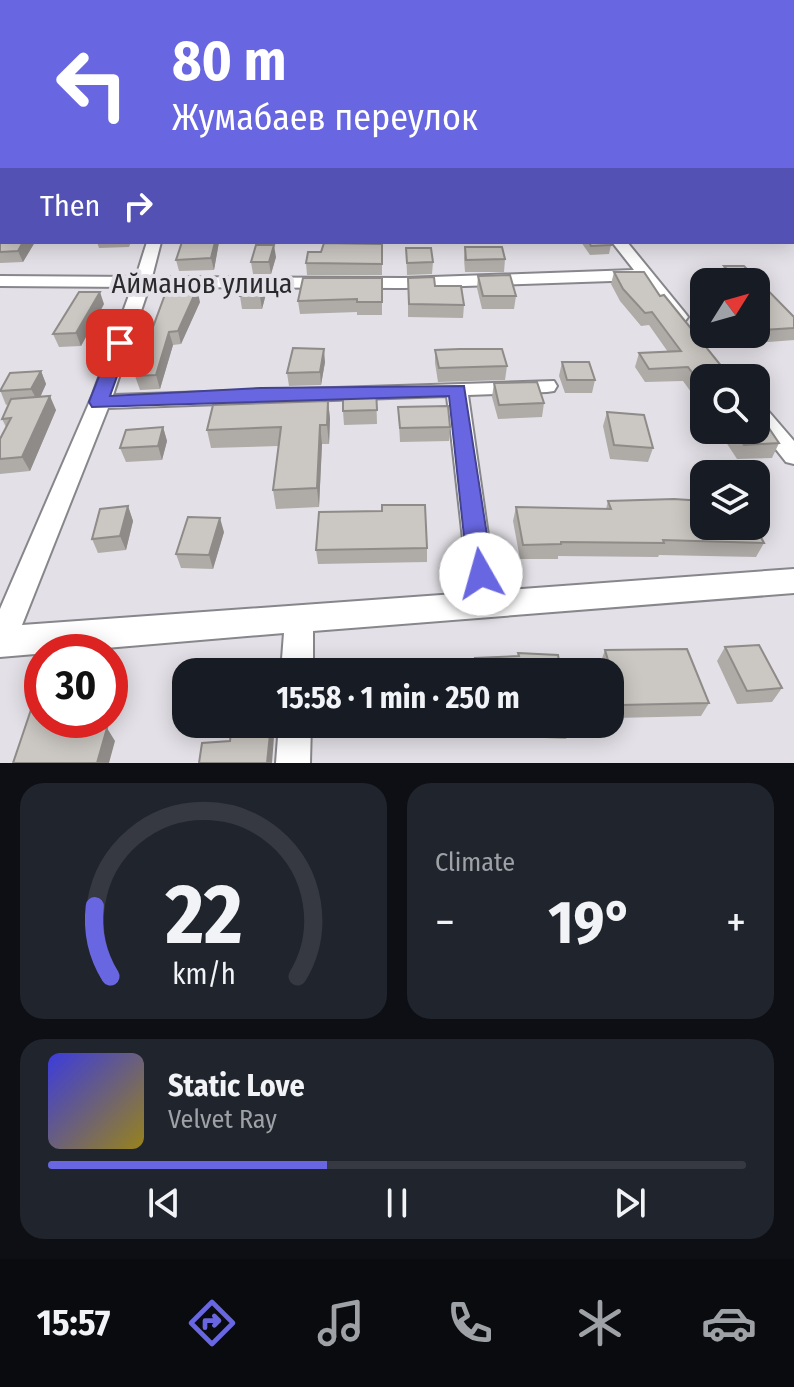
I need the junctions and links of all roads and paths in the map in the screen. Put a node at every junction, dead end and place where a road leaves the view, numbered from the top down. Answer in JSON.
{"nodes":[{"id":1,"x":153,"y":244,"type":"edge"},
{"id":2,"x":621,"y":244,"type":"edge"},
{"id":3,"x":644,"y":274,"type":"junction"},
{"id":4,"x":0,"y":281,"type":"edge"},
{"id":5,"x":143,"y":283,"type":"junction"},
{"id":6,"x":690,"y":330,"type":"edge"},
{"id":7,"x":547,"y":386,"type":"dead end"},
{"id":8,"x":457,"y":390,"type":"junction"},
{"id":9,"x":98,"y":402,"type":"junction"},
{"id":10,"x":770,"y":427,"type":"edge"},
{"id":11,"x":794,"y":456,"type":"edge"},
{"id":12,"x":794,"y":581,"type":"edge"},
{"id":13,"x":484,"y":604,"type":"junction"},
{"id":14,"x":299,"y":618,"type":"junction"},
{"id":15,"x":0,"y":642,"type":"edge"},
{"id":16,"x":298,"y":658,"type":"edge"},
{"id":17,"x":294,"y":738,"type":"edge"},
{"id":18,"x":293,"y":763,"type":"edge"}],
"edges":[{"from":1,"to":5,"type":"street"},
{"from":2,"to":3,"type":"street"},
{"from":3,"to":5,"type":"street","name":"Айманов улица"},
{"from":3,"to":6,"type":"street"},
{"from":4,"to":5,"type":"street","name":"Айманов улица"},
{"from":5,"to":9,"type":"street"},
{"from":7,"to":8,"type":"street"},
{"from":8,"to":9,"type":"street"},
{"from":8,"to":13,"type":"street"},
{"from":9,"to":15,"type":"street"},
{"from":10,"to":11,"type":"street"},
{"from":12,"to":13,"type":"street"},
{"from":13,"to":14,"type":"street"},
{"from":14,"to":15,"type":"street"},
{"from":14,"to":16,"type":"street"},
{"from":17,"to":18,"type":"street"}]}
